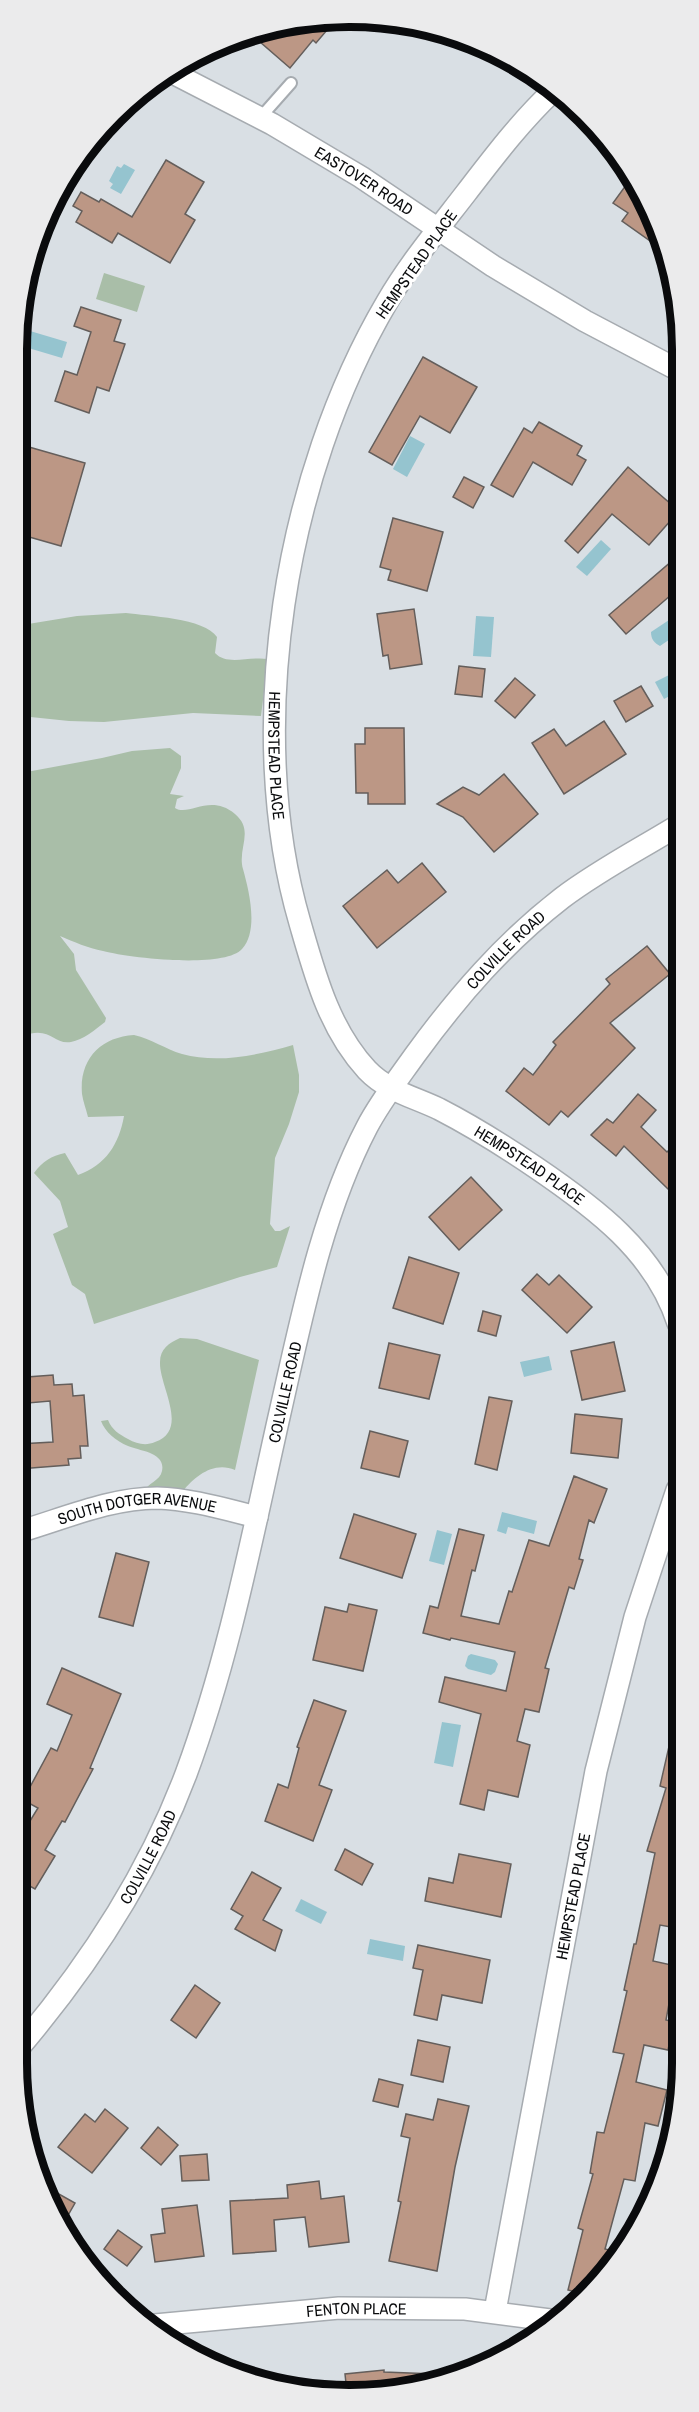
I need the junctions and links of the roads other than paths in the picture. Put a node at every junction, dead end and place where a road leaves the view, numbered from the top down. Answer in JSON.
{"nodes":[{"id":1,"x":178,"y":76,"type":"edge"},
{"id":2,"x":291,"y":83,"type":"dead end"},
{"id":3,"x":548,"y":96,"type":"edge"},
{"id":4,"x":260,"y":118,"type":"junction"},
{"id":5,"x":439,"y":229,"type":"junction"},
{"id":6,"x":672,"y":367,"type":"edge"},
{"id":7,"x":672,"y":829,"type":"edge"},
{"id":8,"x":391,"y":1088,"type":"junction"},
{"id":9,"x":672,"y":1308,"type":"edge"},
{"id":10,"x":672,"y":1505,"type":"edge"},
{"id":11,"x":256,"y":1516,"type":"junction"},
{"id":12,"x":27,"y":1529,"type":"edge"},
{"id":13,"x":27,"y":2036,"type":"edge"},
{"id":14,"x":495,"y":2311,"type":"junction"},
{"id":15,"x":545,"y":2319,"type":"edge"},
{"id":16,"x":161,"y":2324,"type":"edge"}],
"edges":[{"from":1,"to":4,"type":"street","name":"EASTOVER ROAD"},
{"from":2,"to":4,"type":"lane"},
{"from":3,"to":5,"type":"street","name":"HEMPSTEAD PLACE"},
{"from":4,"to":5,"type":"street","name":"EASTOVER ROAD"},
{"from":5,"to":6,"type":"street","name":"EASTOVER ROAD"},
{"from":5,"to":8,"type":"street","name":"HEMPSTEAD PLACE"},
{"from":7,"to":8,"type":"street","name":"COLVILLE ROAD"},
{"from":8,"to":9,"type":"street","name":"HEMPSTEAD PLACE"},
{"from":8,"to":11,"type":"street","name":"COLVILLE ROAD"},
{"from":10,"to":14,"type":"street","name":"HEMPSTEAD PLACE"},
{"from":11,"to":12,"type":"street","name":"SOUTH DOTGER AVENUE"},
{"from":11,"to":13,"type":"street","name":"COLVILLE ROAD"},
{"from":14,"to":15,"type":"street","name":"FENTON PLACE"},
{"from":14,"to":16,"type":"street","name":"FENTON PLACE"}]}
